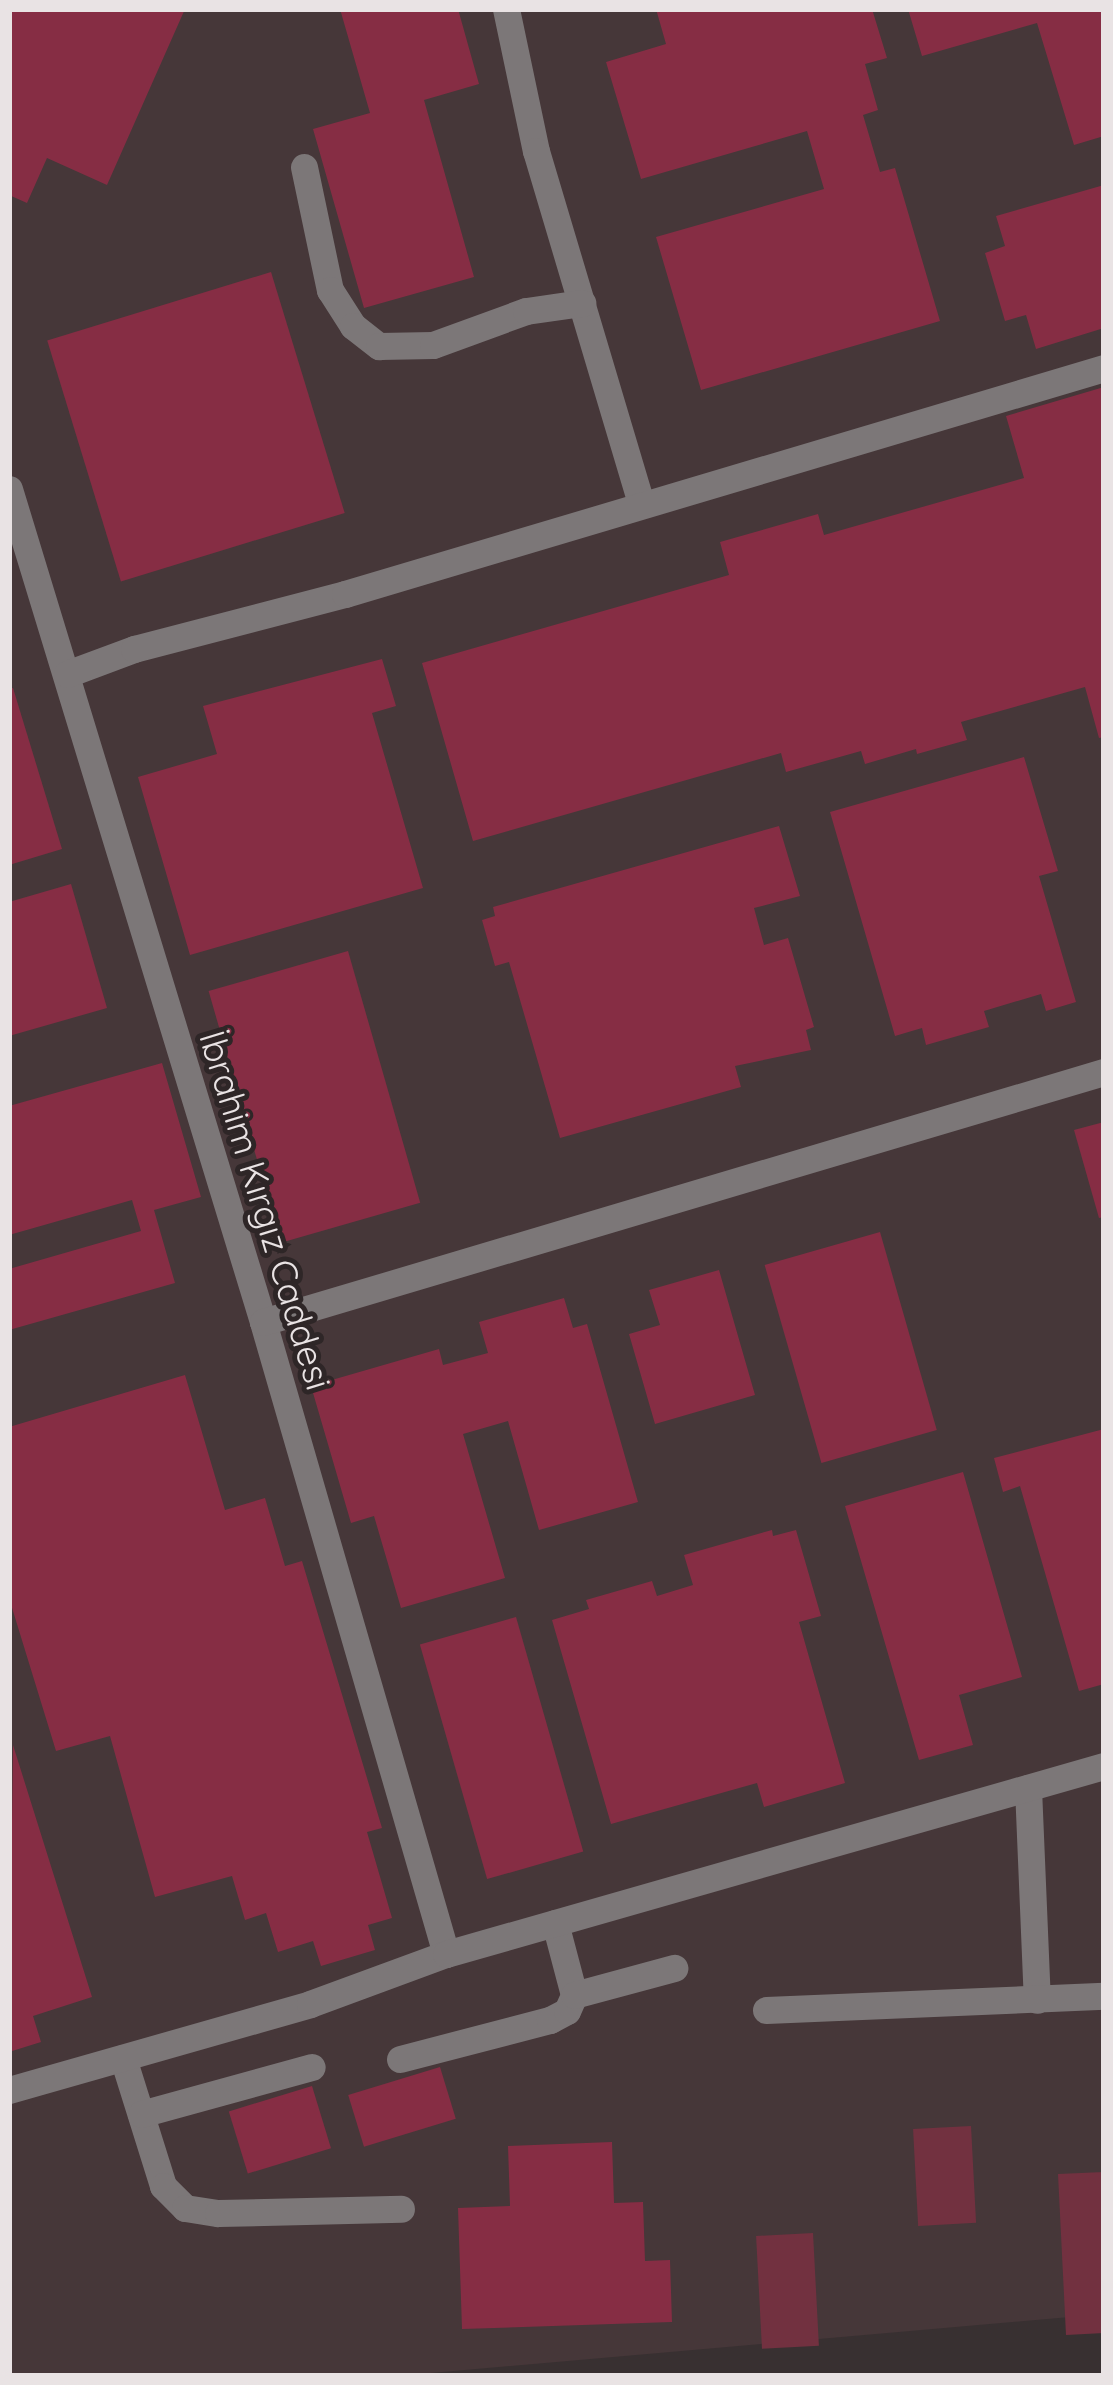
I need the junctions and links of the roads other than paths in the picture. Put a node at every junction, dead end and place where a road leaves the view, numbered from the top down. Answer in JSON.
{"nodes":[{"id":1,"x":506,"y":9,"type":"edge"},
{"id":2,"x":304,"y":167,"type":"dead end"},
{"id":3,"x":582,"y":303,"type":"junction"},
{"id":4,"x":1104,"y":368,"type":"edge"},
{"id":5,"x":9,"y":489,"type":"edge"},
{"id":6,"x":641,"y":503,"type":"junction"},
{"id":7,"x":67,"y":674,"type":"junction"},
{"id":8,"x":1104,"y":1072,"type":"edge"},
{"id":9,"x":263,"y":1322,"type":"junction"},
{"id":10,"x":1104,"y":1766,"type":"edge"},
{"id":11,"x":1028,"y":1788,"type":"junction"},
{"id":12,"x":555,"y":1923,"type":"junction"},
{"id":13,"x":446,"y":1954,"type":"junction"},
{"id":14,"x":674,"y":1968,"type":"dead end"},
{"id":15,"x":574,"y":1995,"type":"junction"},
{"id":16,"x":1104,"y":1996,"type":"edge"},
{"id":17,"x":1037,"y":2000,"type":"junction"},
{"id":18,"x":766,"y":2010,"type":"dead end"},
{"id":19,"x":123,"y":2058,"type":"junction"},
{"id":20,"x":400,"y":2059,"type":"dead end"},
{"id":21,"x":312,"y":2067,"type":"dead end"},
{"id":22,"x":9,"y":2090,"type":"edge"},
{"id":23,"x":141,"y":2114,"type":"junction"},
{"id":24,"x":401,"y":2209,"type":"dead end"}],
"edges":[{"from":1,"to":3,"type":"street"},
{"from":2,"to":3,"type":"street"},
{"from":3,"to":6,"type":"street"},
{"from":4,"to":6,"type":"street"},
{"from":5,"to":7,"type":"street","name":"İbrahim Kırgız Caddesi"},
{"from":6,"to":7,"type":"street"},
{"from":7,"to":9,"type":"street","name":"İbrahim Kırgız Caddesi"},
{"from":8,"to":9,"type":"street"},
{"from":9,"to":13,"type":"street","name":"İbrahim Kırgız Caddesi"},
{"from":10,"to":11,"type":"street"},
{"from":11,"to":12,"type":"street"},
{"from":11,"to":17,"type":"street"},
{"from":12,"to":13,"type":"street"},
{"from":12,"to":15,"type":"street"},
{"from":13,"to":19,"type":"street"},
{"from":14,"to":15,"type":"street"},
{"from":15,"to":20,"type":"street"},
{"from":16,"to":17,"type":"street"},
{"from":17,"to":18,"type":"street"},
{"from":19,"to":22,"type":"street"},
{"from":19,"to":23,"type":"street"},
{"from":21,"to":23,"type":"street"},
{"from":23,"to":24,"type":"street"}]}
